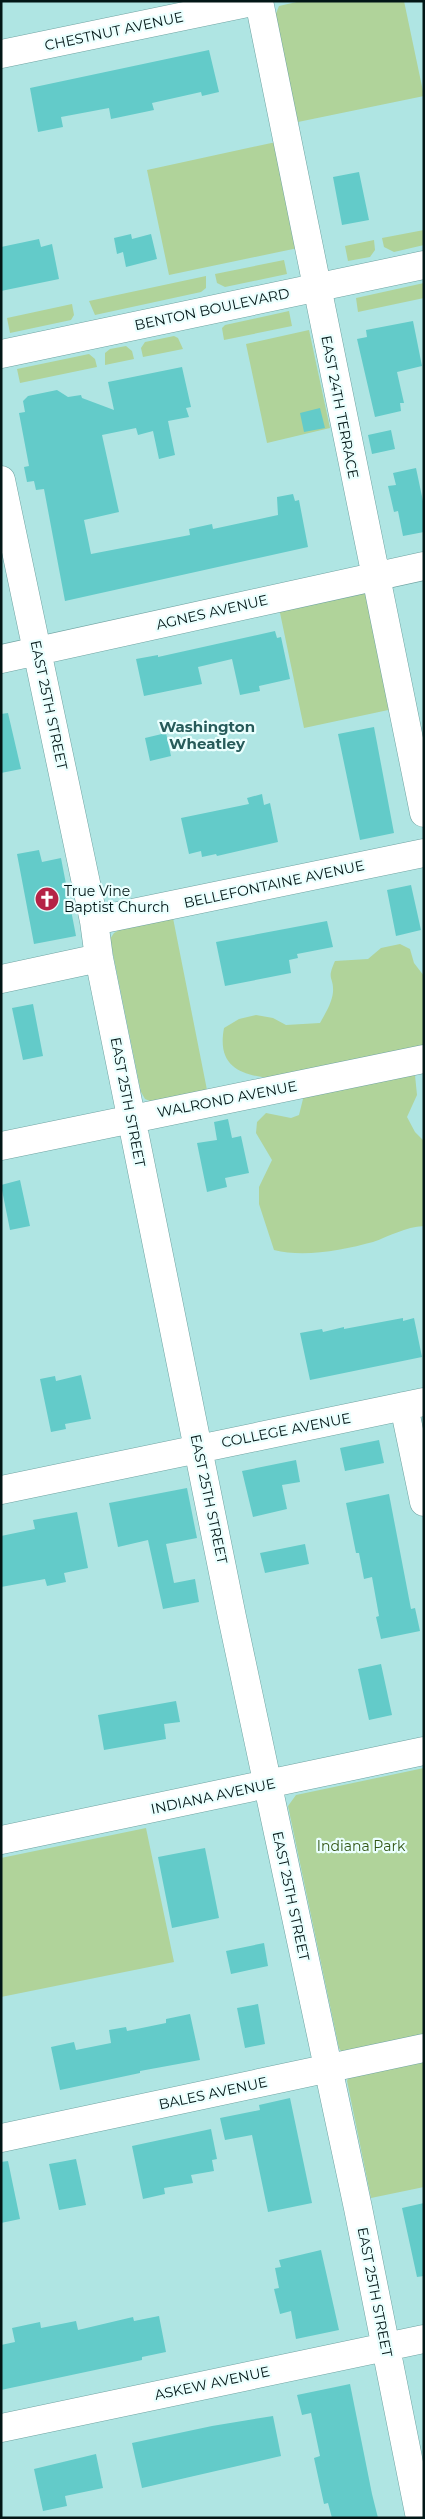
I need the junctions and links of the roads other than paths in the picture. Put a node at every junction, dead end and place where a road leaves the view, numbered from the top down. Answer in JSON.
{"nodes":[{"id":1,"x":258,"y":1,"type":"edge"},
{"id":2,"x":1,"y":54,"type":"edge"},
{"id":3,"x":424,"y":265,"type":"edge"},
{"id":4,"x":317,"y":287,"type":"junction"},
{"id":5,"x":1,"y":354,"type":"edge"},
{"id":6,"x":1,"y":480,"type":"edge"},
{"id":7,"x":424,"y":566,"type":"edge"},
{"id":8,"x":375,"y":576,"type":"junction"},
{"id":9,"x":37,"y":651,"type":"junction"},
{"id":10,"x":1,"y":659,"type":"edge"},
{"id":11,"x":424,"y":813,"type":"edge"},
{"id":12,"x":424,"y":853,"type":"edge"},
{"id":13,"x":94,"y":921,"type":"junction"},
{"id":14,"x":99,"y":958,"type":"junction"},
{"id":15,"x":1,"y":979,"type":"edge"},
{"id":16,"x":424,"y":1059,"type":"edge"},
{"id":17,"x":132,"y":1118,"type":"junction"},
{"id":18,"x":1,"y":1146,"type":"edge"},
{"id":19,"x":414,"y":1404,"type":"edge"},
{"id":20,"x":198,"y":1448,"type":"junction"},
{"id":21,"x":1,"y":1490,"type":"edge"},
{"id":22,"x":424,"y":1502,"type":"edge"},
{"id":23,"x":424,"y":1752,"type":"edge"},
{"id":24,"x":268,"y":1785,"type":"junction"},
{"id":25,"x":1,"y":1840,"type":"edge"},
{"id":26,"x":424,"y":2048,"type":"edge"},
{"id":27,"x":328,"y":2069,"type":"junction"},
{"id":28,"x":1,"y":2138,"type":"edge"},
{"id":29,"x":424,"y":2339,"type":"edge"},
{"id":30,"x":386,"y":2346,"type":"junction"},
{"id":31,"x":1,"y":2428,"type":"edge"},
{"id":32,"x":420,"y":2518,"type":"edge"}],
"edges":[{"from":1,"to":2,"type":"street","name":"CHESTNUT AVENUE"},
{"from":1,"to":4,"type":"street","name":"EAST 24TH TERRACE"},
{"from":3,"to":4,"type":"street","name":"BENTON BOULEVARD"},
{"from":4,"to":5,"type":"street","name":"BENTON BOULEVARD"},
{"from":4,"to":8,"type":"street","name":"EAST 24TH TERRACE"},
{"from":6,"to":9,"type":"street","name":"EAST 25TH STREET"},
{"from":7,"to":8,"type":"street","name":"AGNES AVENUE"},
{"from":8,"to":9,"type":"street","name":"AGNES AVENUE"},
{"from":8,"to":11,"type":"street","name":"EAST 24TH TERRACE"},
{"from":9,"to":10,"type":"street","name":"AGNES AVENUE"},
{"from":9,"to":13,"type":"street","name":"EAST 25TH STREET"},
{"from":12,"to":13,"type":"street","name":"BELLEFONTAINE AVENUE"},
{"from":13,"to":14,"type":"street","name":"EAST 25TH STREET"},
{"from":14,"to":15,"type":"street"},
{"from":14,"to":17,"type":"street","name":"EAST 25TH STREET"},
{"from":16,"to":17,"type":"street","name":"WALROND AVENUE"},
{"from":17,"to":18,"type":"street","name":"WALROND AVENUE"},
{"from":17,"to":20,"type":"street","name":"EAST 25TH STREET"},
{"from":19,"to":20,"type":"street","name":"COLLEGE AVENUE"},
{"from":19,"to":22,"type":"street"},
{"from":20,"to":21,"type":"street","name":"COLLEGE AVENUE"},
{"from":20,"to":24,"type":"street","name":"EAST 25TH STREET"},
{"from":23,"to":24,"type":"street","name":"INDIANA AVENUE"},
{"from":24,"to":25,"type":"street","name":"INDIANA AVENUE"},
{"from":24,"to":27,"type":"street","name":"EAST 25TH STREET"},
{"from":26,"to":27,"type":"street","name":"BALES AVENUE"},
{"from":27,"to":28,"type":"street","name":"BALES AVENUE"},
{"from":27,"to":30,"type":"street","name":"EAST 25TH STREET"},
{"from":29,"to":30,"type":"street","name":"ASKEW AVENUE"},
{"from":30,"to":31,"type":"street","name":"ASKEW AVENUE"},
{"from":30,"to":32,"type":"street","name":"EAST 25TH STREET"}]}
